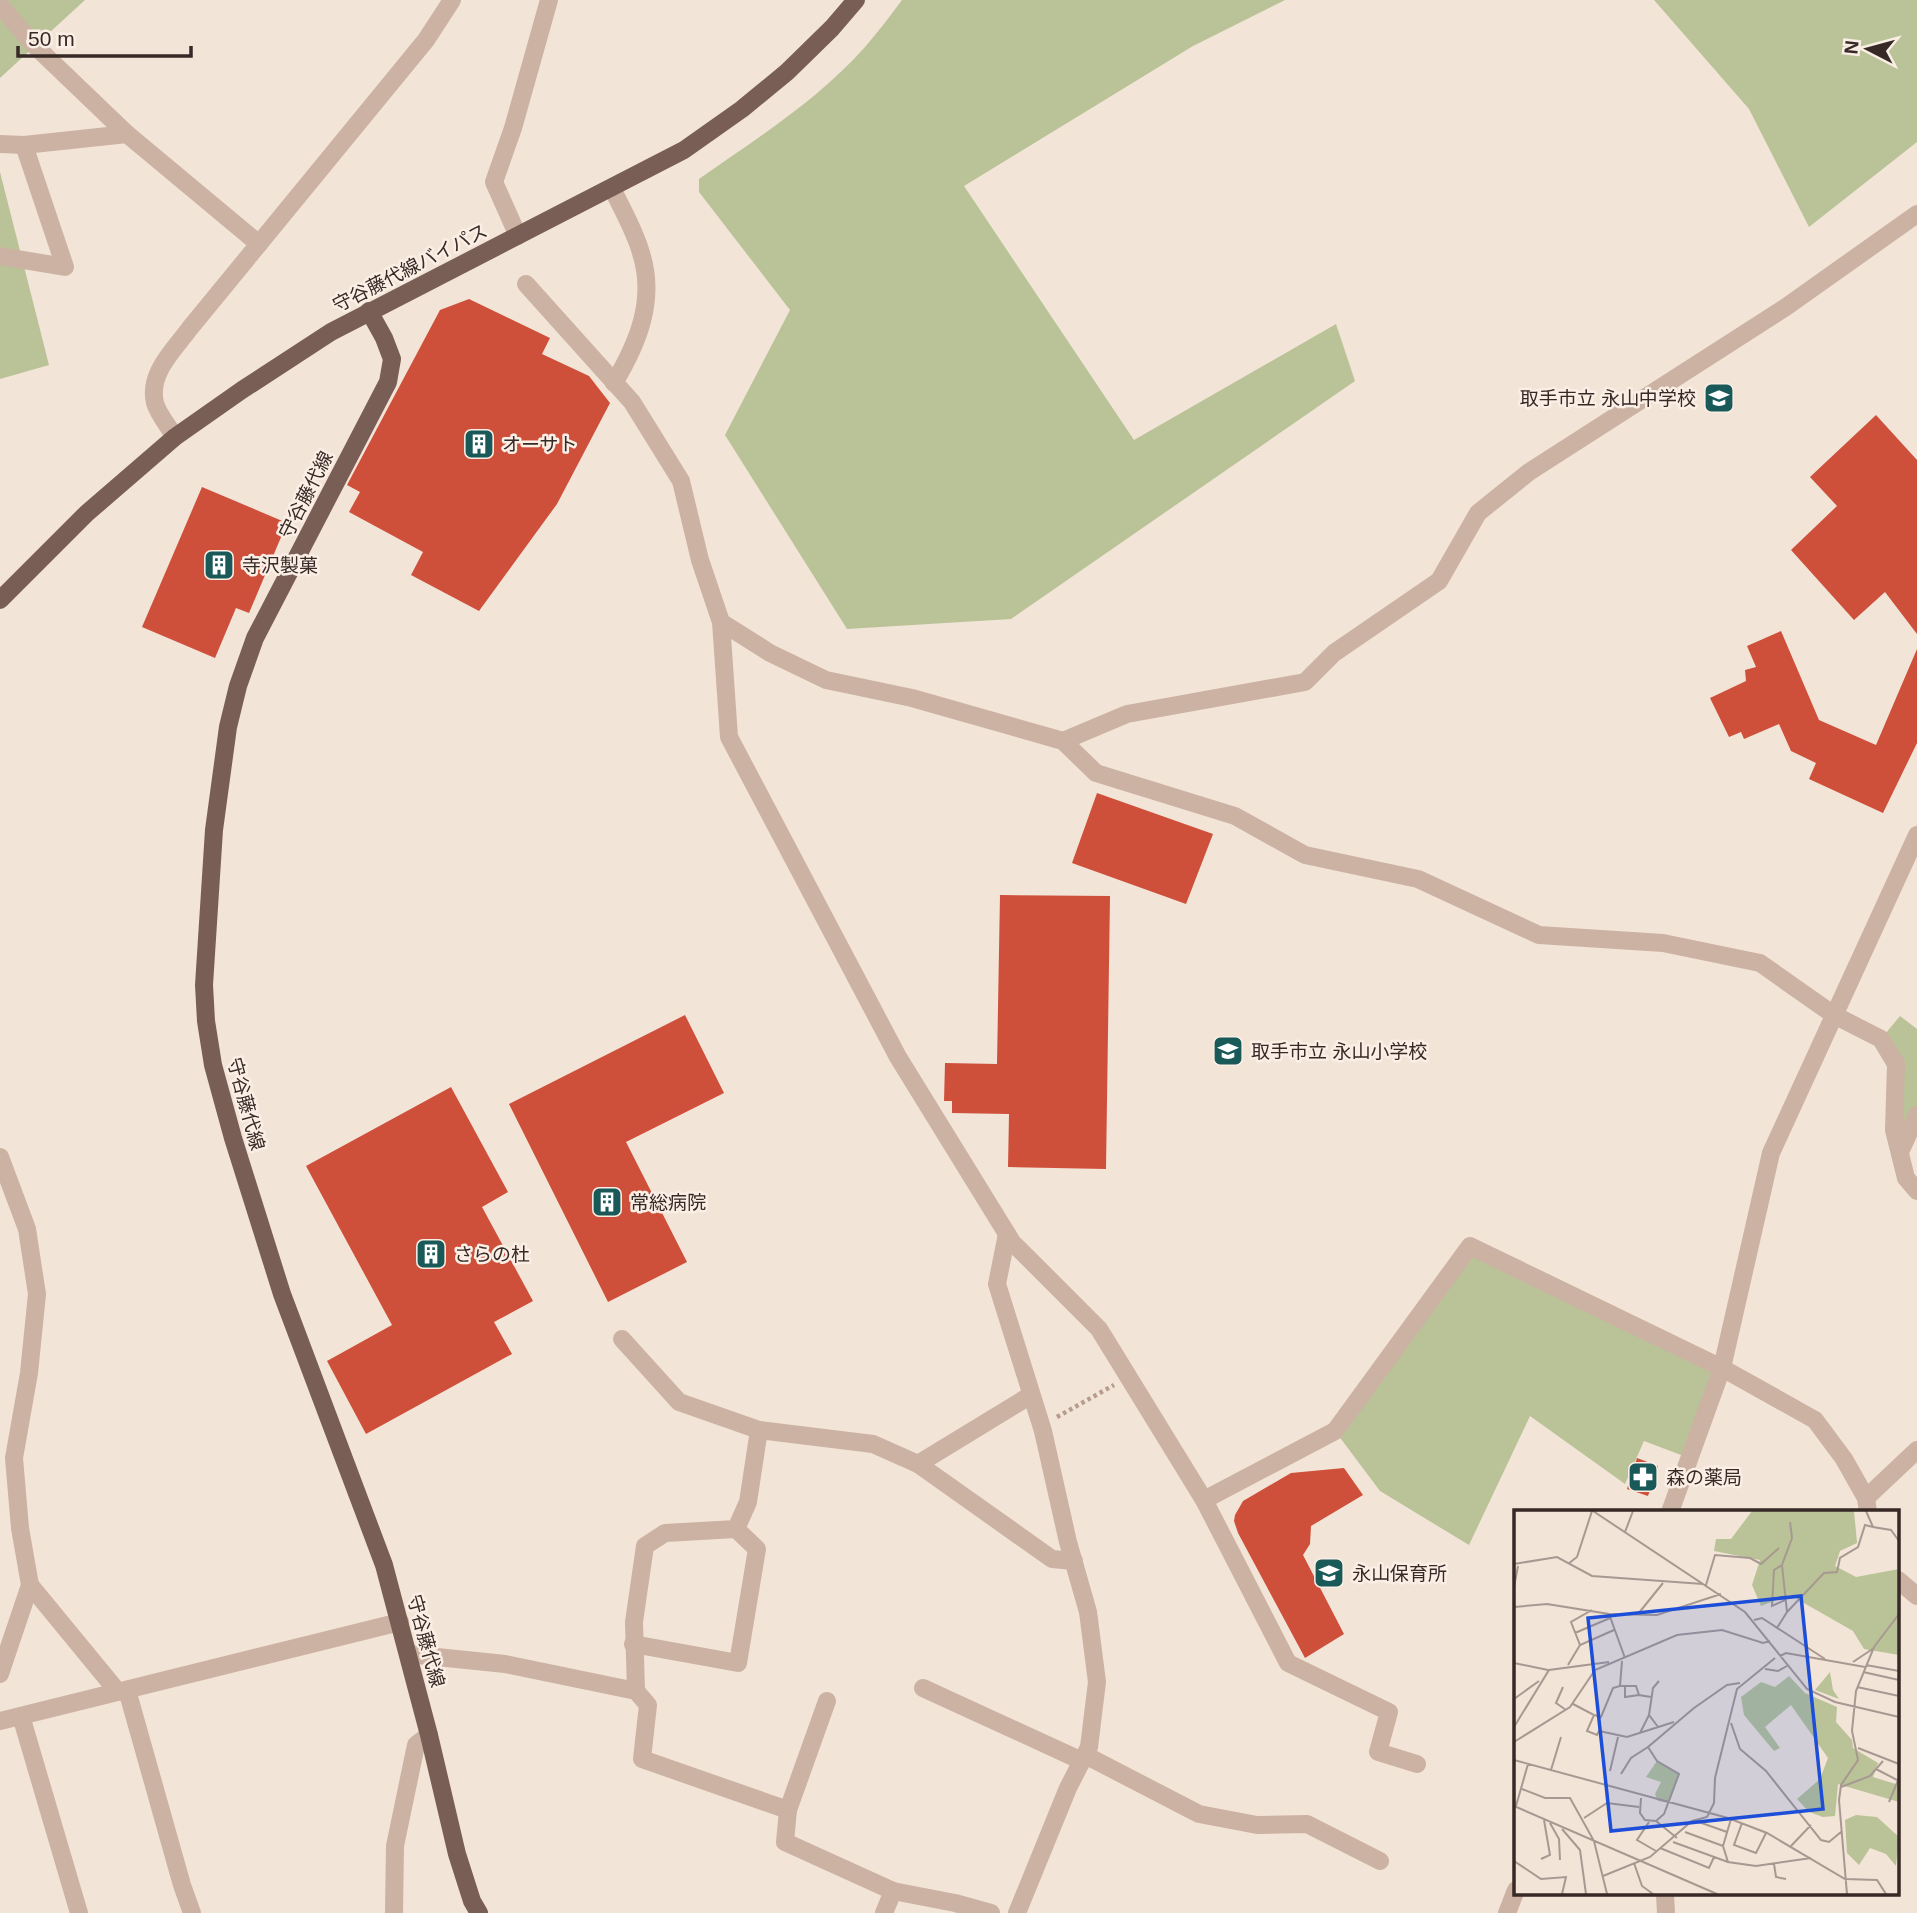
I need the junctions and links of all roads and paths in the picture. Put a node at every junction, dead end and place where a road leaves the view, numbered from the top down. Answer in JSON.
{"nodes":[{"id":1,"x":452,"y":0,"type":"edge"},
{"id":2,"x":549,"y":0,"type":"edge"},
{"id":3,"x":856,"y":0,"type":"edge"},
{"id":4,"x":0,"y":5,"type":"edge"},
{"id":5,"x":127,"y":134,"type":"junction"},
{"id":6,"x":0,"y":144,"type":"edge"},
{"id":7,"x":24,"y":145,"type":"junction"},
{"id":8,"x":612,"y":188,"type":"junction"},
{"id":9,"x":1917,"y":214,"type":"edge"},
{"id":10,"x":518,"y":236,"type":"junction"},
{"id":11,"x":259,"y":244,"type":"junction"},
{"id":12,"x":0,"y":256,"type":"edge"},
{"id":13,"x":526,"y":284,"type":"dead end"},
{"id":14,"x":369,"y":312,"type":"junction"},
{"id":15,"x":614,"y":383,"type":"junction"},
{"id":16,"x":175,"y":438,"type":"junction"},
{"id":17,"x":0,"y":600,"type":"edge"},
{"id":18,"x":721,"y":622,"type":"junction"},
{"id":19,"x":1063,"y":741,"type":"junction"},
{"id":20,"x":1917,"y":835,"type":"edge"},
{"id":21,"x":1834,"y":1015,"type":"junction"},
{"id":22,"x":1917,"y":1115,"type":"edge"},
{"id":23,"x":1899,"y":1152,"type":"junction"},
{"id":24,"x":0,"y":1157,"type":"edge"},
{"id":25,"x":1917,"y":1191,"type":"edge"},
{"id":26,"x":1007,"y":1234,"type":"junction"},
{"id":27,"x":622,"y":1339,"type":"dead end"},
{"id":28,"x":1722,"y":1368,"type":"junction"},
{"id":29,"x":1128,"y":1377,"type":"junction"},
{"id":30,"x":1031,"y":1395,"type":"junction"},
{"id":31,"x":1041,"y":1426,"type":"junction"},
{"id":32,"x":759,"y":1430,"type":"junction"},
{"id":33,"x":1917,"y":1450,"type":"edge"},
{"id":34,"x":7,"y":1461,"type":"edge"},
{"id":35,"x":918,"y":1464,"type":"junction"},
{"id":36,"x":1204,"y":1500,"type":"junction"},
{"id":37,"x":1867,"y":1505,"type":"edge"},
{"id":38,"x":1671,"y":1510,"type":"edge"},
{"id":39,"x":736,"y":1529,"type":"junction"},
{"id":40,"x":1074,"y":1561,"type":"junction"},
{"id":41,"x":1899,"y":1581,"type":"edge"},
{"id":42,"x":30,"y":1586,"type":"junction"},
{"id":43,"x":1917,"y":1596,"type":"edge"},
{"id":44,"x":400,"y":1622,"type":"junction"},
{"id":45,"x":633,"y":1644,"type":"junction"},
{"id":46,"x":408,"y":1654,"type":"junction"},
{"id":47,"x":0,"y":1674,"type":"edge"},
{"id":48,"x":923,"y":1688,"type":"dead end"},
{"id":49,"x":123,"y":1691,"type":"junction"},
{"id":50,"x":636,"y":1691,"type":"junction"},
{"id":51,"x":827,"y":1701,"type":"dead end"},
{"id":52,"x":21,"y":1716,"type":"junction"},
{"id":53,"x":0,"y":1721,"type":"edge"},
{"id":54,"x":429,"y":1735,"type":"junction"},
{"id":55,"x":1084,"y":1758,"type":"junction"},
{"id":56,"x":1417,"y":1764,"type":"dead end"},
{"id":57,"x":788,"y":1810,"type":"junction"},
{"id":58,"x":1380,"y":1861,"type":"dead end"},
{"id":59,"x":893,"y":1891,"type":"junction"},
{"id":60,"x":1514,"y":1896,"type":"edge"},
{"id":61,"x":79,"y":1913,"type":"edge"},
{"id":62,"x":192,"y":1913,"type":"edge"},
{"id":63,"x":394,"y":1913,"type":"edge"},
{"id":64,"x":479,"y":1913,"type":"edge"},
{"id":65,"x":884,"y":1913,"type":"edge"},
{"id":66,"x":991,"y":1913,"type":"edge"},
{"id":67,"x":1017,"y":1913,"type":"edge"},
{"id":68,"x":1507,"y":1913,"type":"edge"}],
"edges":[{"from":1,"to":11,"type":"street"},
{"from":2,"to":10,"type":"street"},
{"from":3,"to":8,"type":"main road","name":"守谷藤代線バイパス"},
{"from":4,"to":5,"type":"street"},
{"from":5,"to":7,"type":"street"},
{"from":5,"to":11,"type":"street"},
{"from":6,"to":7,"type":"street"},
{"from":7,"to":12,"type":"street"},
{"from":8,"to":10,"type":"main road","name":"守谷藤代線バイパス"},
{"from":8,"to":15,"type":"street"},
{"from":9,"to":19,"type":"street"},
{"from":10,"to":14,"type":"main road","name":"守谷藤代線バイパス"},
{"from":11,"to":16,"type":"street"},
{"from":13,"to":15,"type":"street"},
{"from":14,"to":16,"type":"main road","name":"守谷藤代線バイパス"},
{"from":14,"to":44,"type":"main road","name":"守谷藤代線"},
{"from":15,"to":18,"type":"street"},
{"from":16,"to":17,"type":"main road","name":"守谷藤代線バイパス"},
{"from":18,"to":19,"type":"street"},
{"from":18,"to":26,"type":"street"},
{"from":19,"to":21,"type":"street"},
{"from":20,"to":21,"type":"street"},
{"from":21,"to":23,"type":"street"},
{"from":21,"to":28,"type":"street"},
{"from":22,"to":23,"type":"street"},
{"from":23,"to":25,"type":"street"},
{"from":24,"to":34,"type":"street"},
{"from":26,"to":29,"type":"street"},
{"from":26,"to":30,"type":"street"},
{"from":27,"to":32,"type":"street"},
{"from":28,"to":36,"type":"street"},
{"from":28,"to":37,"type":"street"},
{"from":28,"to":38,"type":"street"},
{"from":29,"to":31,"type":"path"},
{"from":29,"to":36,"type":"street"},
{"from":30,"to":31,"type":"street"},
{"from":30,"to":35,"type":"street"},
{"from":31,"to":40,"type":"street"},
{"from":32,"to":35,"type":"street"},
{"from":32,"to":39,"type":"street"},
{"from":33,"to":37,"type":"street"},
{"from":34,"to":42,"type":"street"},
{"from":35,"to":40,"type":"street"},
{"from":36,"to":56,"type":"street"},
{"from":39,"to":45,"type":"street"},
{"from":39,"to":45,"type":"street"},
{"from":40,"to":55,"type":"street"},
{"from":41,"to":43,"type":"street"},
{"from":42,"to":47,"type":"street"},
{"from":42,"to":49,"type":"street"},
{"from":44,"to":46,"type":"main road","name":"守谷藤代線"},
{"from":44,"to":49,"type":"street"},
{"from":45,"to":50,"type":"street"},
{"from":46,"to":50,"type":"street"},
{"from":46,"to":54,"type":"main road","name":"守谷藤代線"},
{"from":48,"to":55,"type":"street"},
{"from":49,"to":52,"type":"street"},
{"from":49,"to":62,"type":"street"},
{"from":50,"to":57,"type":"street"},
{"from":51,"to":57,"type":"street"},
{"from":52,"to":53,"type":"street"},
{"from":52,"to":61,"type":"street"},
{"from":54,"to":63,"type":"street"},
{"from":54,"to":64,"type":"main road","name":"守谷藤代線"},
{"from":55,"to":58,"type":"street"},
{"from":55,"to":67,"type":"street"},
{"from":57,"to":59,"type":"street"},
{"from":59,"to":65,"type":"street"},
{"from":59,"to":66,"type":"street"},
{"from":60,"to":68,"type":"street"}]}
